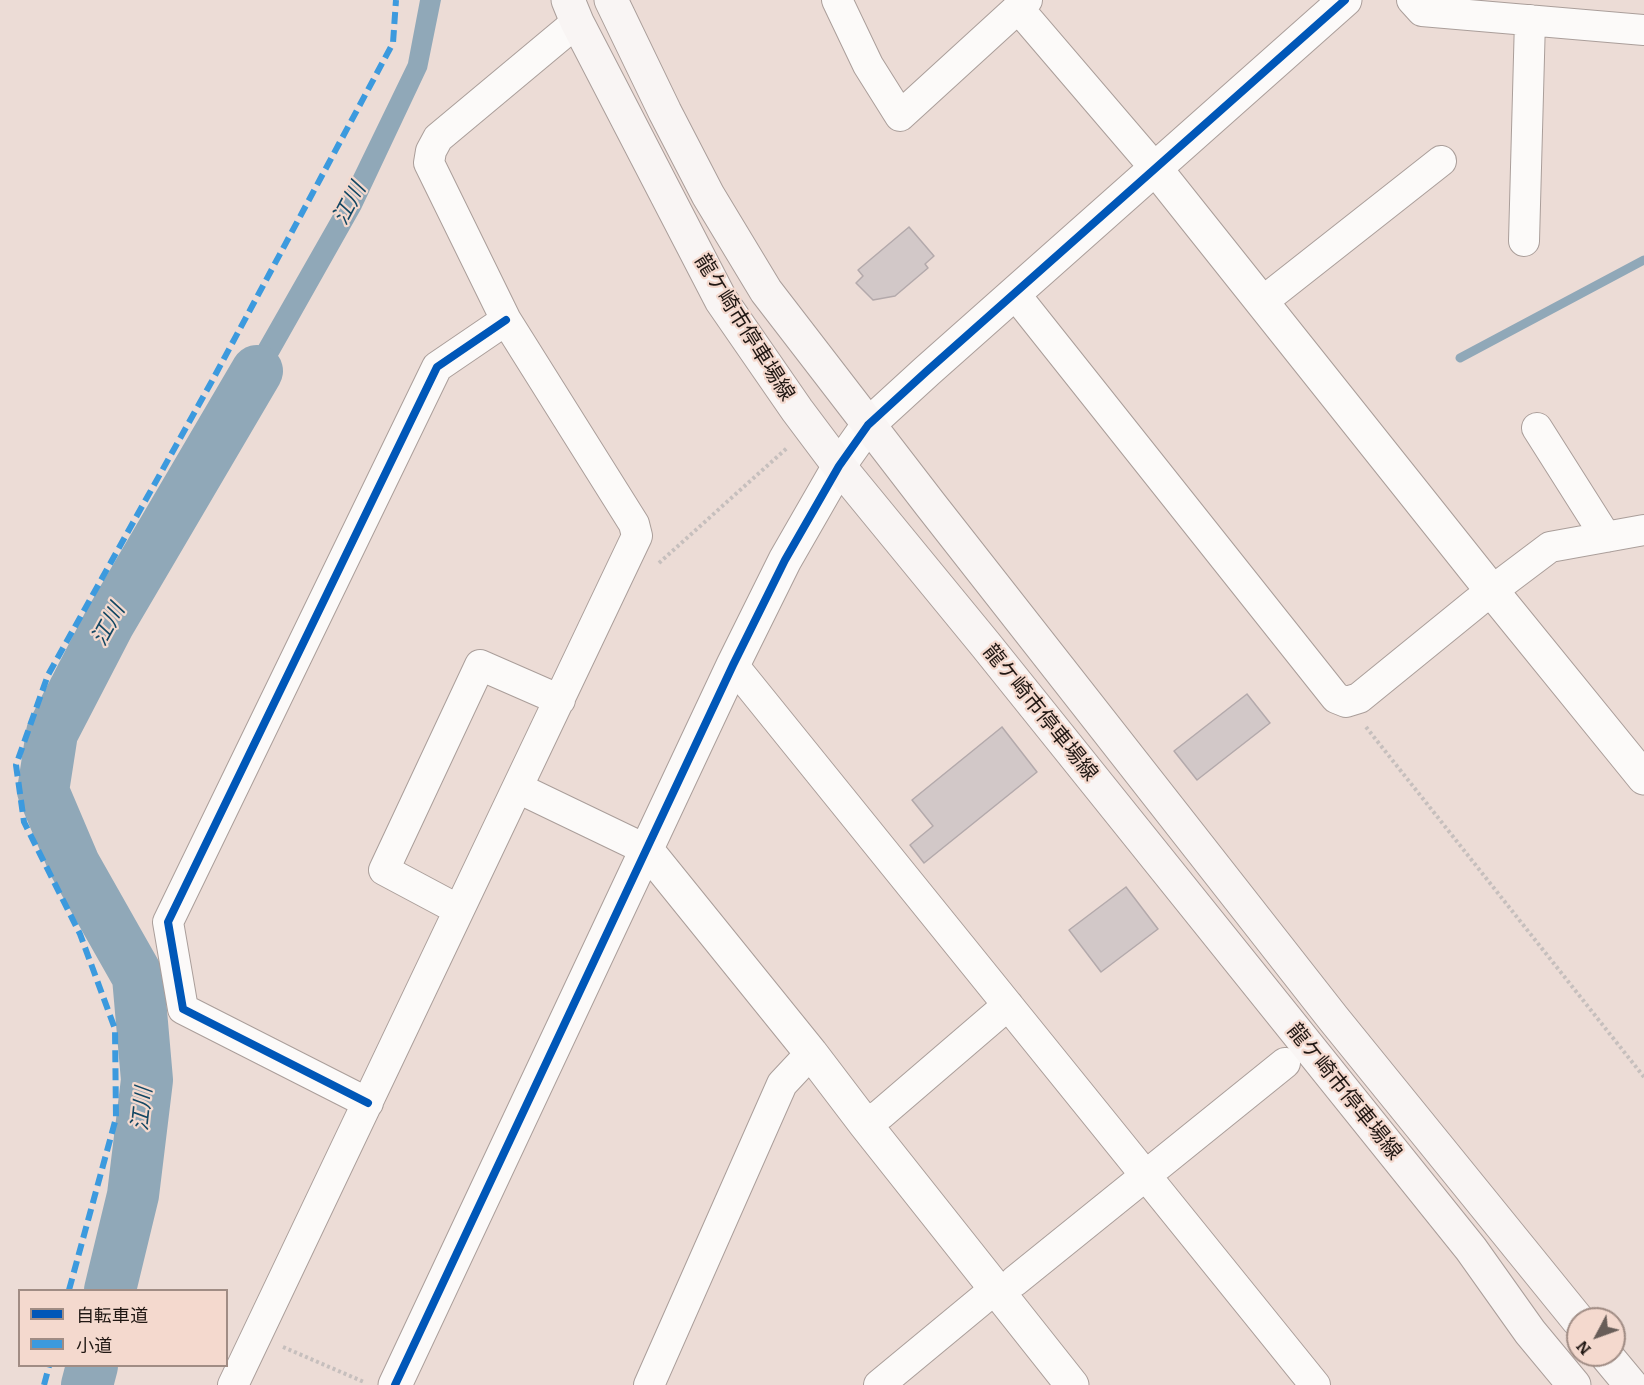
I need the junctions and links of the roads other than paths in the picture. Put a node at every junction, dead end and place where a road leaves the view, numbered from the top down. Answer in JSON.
{"nodes":[{"id":1,"x":611,"y":0,"type":"edge"},
{"id":2,"x":837,"y":0,"type":"edge"},
{"id":3,"x":1346,"y":0,"type":"edge"},
{"id":4,"x":1412,"y":0,"type":"edge"},
{"id":5,"x":1022,"y":4,"type":"edge"},
{"id":6,"x":572,"y":11,"type":"edge"},
{"id":7,"x":1530,"y":20,"type":"junction"},
{"id":8,"x":1644,"y":30,"type":"edge"},
{"id":9,"x":1442,"y":160,"type":"dead end"},
{"id":10,"x":1155,"y":168,"type":"junction"},
{"id":11,"x":1524,"y":241,"type":"dead end"},
{"id":12,"x":1014,"y":293,"type":"junction"},
{"id":13,"x":1262,"y":302,"type":"junction"},
{"id":14,"x":506,"y":320,"type":"junction"},
{"id":15,"x":868,"y":425,"type":"junction"},
{"id":16,"x":1537,"y":428,"type":"dead end"},
{"id":17,"x":839,"y":466,"type":"junction"},
{"id":18,"x":1644,"y":530,"type":"edge"},
{"id":19,"x":1606,"y":537,"type":"junction"},
{"id":20,"x":1492,"y":591,"type":"junction"},
{"id":21,"x":733,"y":665,"type":"junction"},
{"id":22,"x":560,"y":700,"type":"junction"},
{"id":23,"x":1644,"y":778,"type":"edge"},
{"id":24,"x":518,"y":788,"type":"junction"},
{"id":25,"x":647,"y":850,"type":"junction"},
{"id":26,"x":459,"y":910,"type":"junction"},
{"id":27,"x":1008,"y":1005,"type":"junction"},
{"id":28,"x":811,"y":1053,"type":"junction"},
{"id":29,"x":1285,"y":1063,"type":"dead end"},
{"id":30,"x":368,"y":1103,"type":"junction"},
{"id":31,"x":865,"y":1124,"type":"junction"},
{"id":32,"x":1146,"y":1176,"type":"junction"},
{"id":33,"x":1005,"y":1285,"type":"junction"},
{"id":34,"x":1567,"y":1307,"type":"edge"},
{"id":35,"x":1616,"y":1367,"type":"edge"},
{"id":36,"x":233,"y":1385,"type":"edge"},
{"id":37,"x":395,"y":1385,"type":"edge"},
{"id":38,"x":649,"y":1385,"type":"edge"},
{"id":39,"x":879,"y":1385,"type":"edge"},
{"id":40,"x":1072,"y":1385,"type":"edge"},
{"id":41,"x":1315,"y":1385,"type":"edge"},
{"id":42,"x":1574,"y":1385,"type":"edge"},
{"id":43,"x":1631,"y":1385,"type":"edge"}],
"edges":[{"from":1,"to":15,"type":"main road","name":"龍ケ崎市停車場線"},
{"from":2,"to":5,"type":"street"},
{"from":3,"to":10,"type":"street"},
{"from":4,"to":7,"type":"street"},
{"from":5,"to":10,"type":"street"},
{"from":6,"to":14,"type":"street"},
{"from":6,"to":17,"type":"main road","name":"龍ケ崎市停車場線"},
{"from":7,"to":8,"type":"street"},
{"from":7,"to":11,"type":"street"},
{"from":9,"to":13,"type":"street"},
{"from":10,"to":12,"type":"street"},
{"from":10,"to":13,"type":"street"},
{"from":12,"to":15,"type":"street"},
{"from":12,"to":20,"type":"street"},
{"from":13,"to":20,"type":"street"},
{"from":14,"to":22,"type":"street"},
{"from":14,"to":30,"type":"street"},
{"from":15,"to":17,"type":"street"},
{"from":15,"to":34,"type":"main road","name":"龍ケ崎市停車場線"},
{"from":16,"to":19,"type":"street"},
{"from":17,"to":21,"type":"street"},
{"from":17,"to":42,"type":"main road","name":"龍ケ崎市停車場線"},
{"from":18,"to":19,"type":"street"},
{"from":19,"to":20,"type":"street"},
{"from":20,"to":23,"type":"street"},
{"from":21,"to":25,"type":"street"},
{"from":21,"to":27,"type":"street"},
{"from":22,"to":24,"type":"street"},
{"from":22,"to":26,"type":"street"},
{"from":24,"to":25,"type":"street"},
{"from":24,"to":26,"type":"street"},
{"from":25,"to":28,"type":"street"},
{"from":25,"to":37,"type":"street"},
{"from":26,"to":30,"type":"street"},
{"from":27,"to":31,"type":"street"},
{"from":27,"to":32,"type":"street"},
{"from":28,"to":31,"type":"street"},
{"from":28,"to":38,"type":"street"},
{"from":29,"to":32,"type":"street"},
{"from":30,"to":36,"type":"street"},
{"from":31,"to":33,"type":"street"},
{"from":32,"to":33,"type":"street"},
{"from":32,"to":41,"type":"street"},
{"from":33,"to":39,"type":"street"},
{"from":33,"to":40,"type":"street"},
{"from":35,"to":43,"type":"main road"}]}
